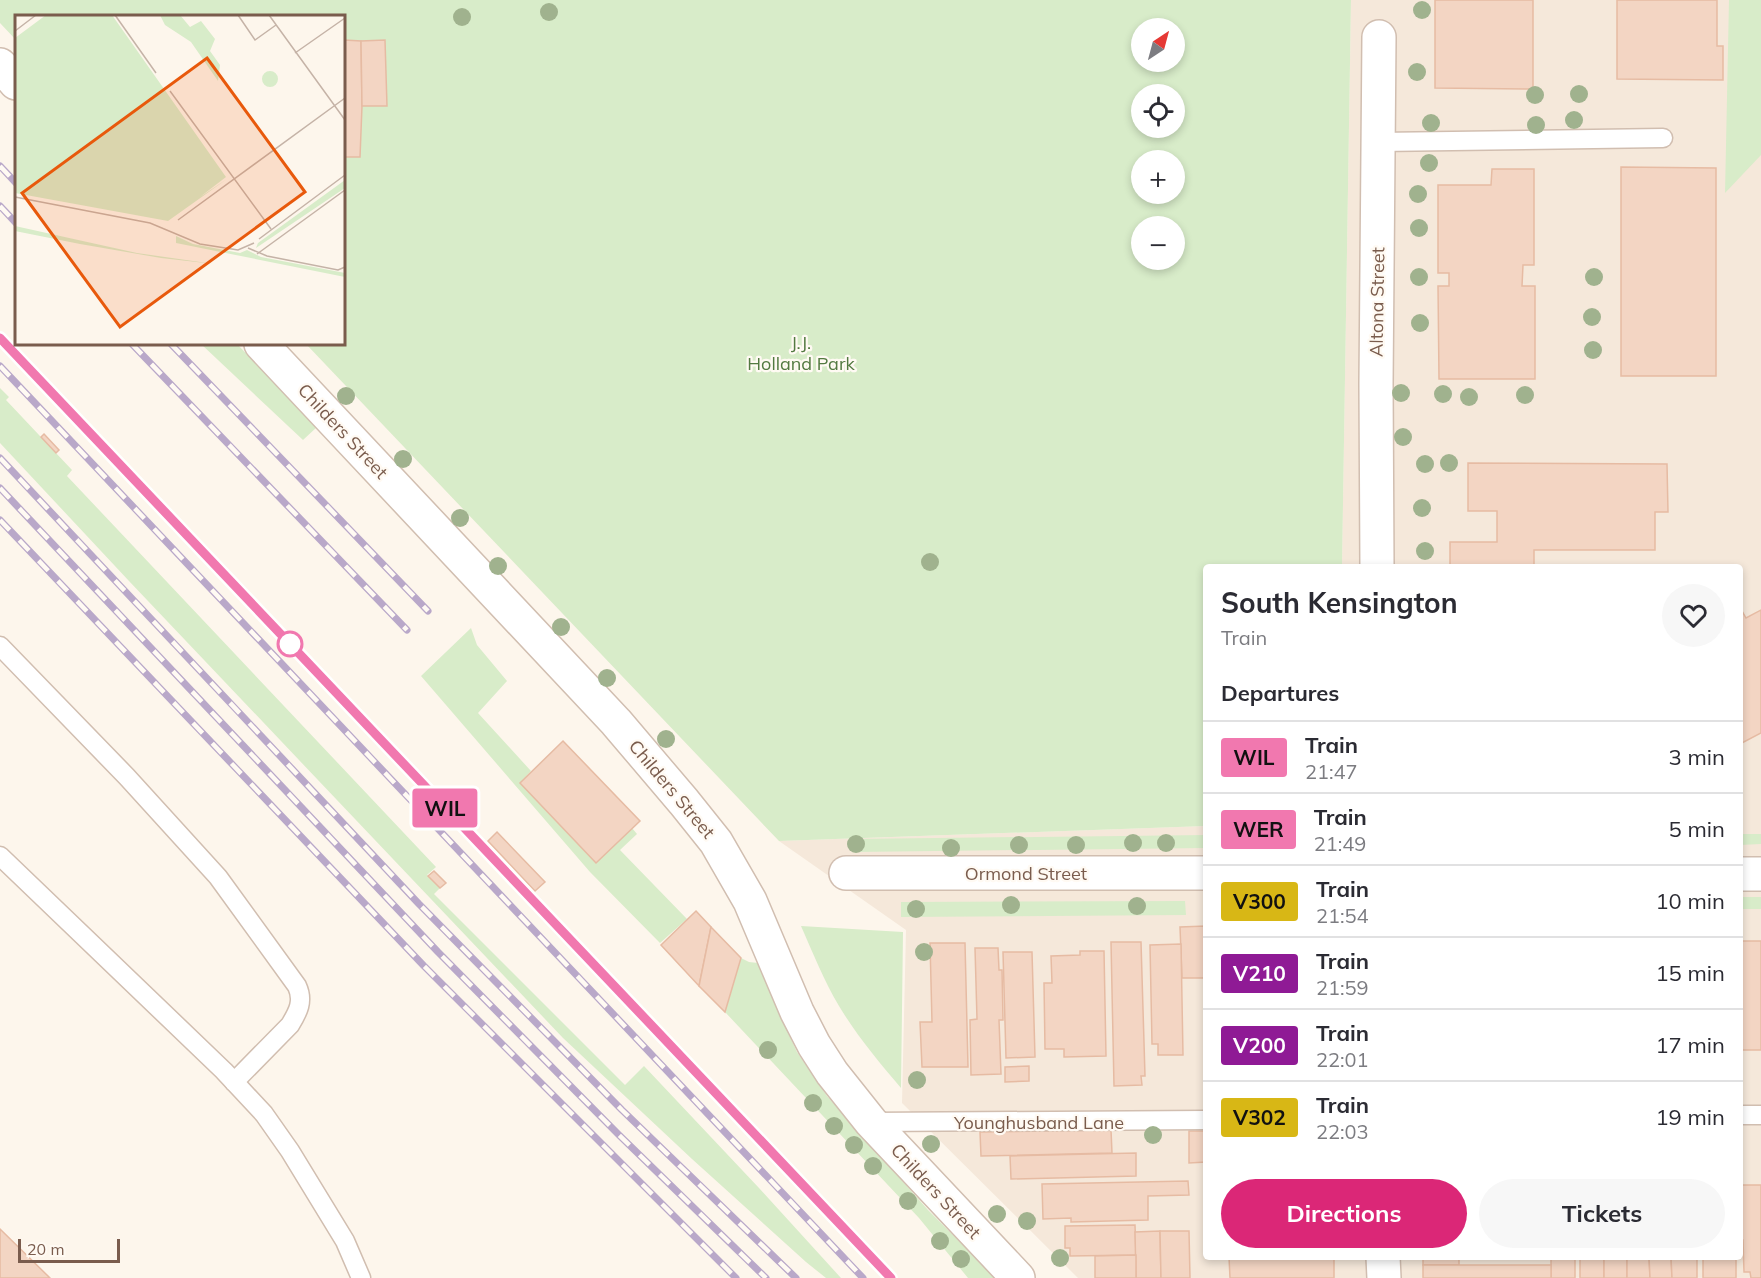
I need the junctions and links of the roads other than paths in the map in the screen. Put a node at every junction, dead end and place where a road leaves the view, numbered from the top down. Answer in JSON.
{"nodes":[{"id":1,"x":1379,"y":37,"type":"dead end"},
{"id":2,"x":0,"y":65,"type":"edge"},
{"id":3,"x":15,"y":82,"type":"edge"},
{"id":4,"x":1663,"y":138,"type":"dead end"},
{"id":5,"x":1379,"y":142,"type":"junction"},
{"id":6,"x":262,"y":345,"type":"edge"},
{"id":7,"x":1377,"y":564,"type":"edge"},
{"id":8,"x":0,"y":645,"type":"edge"},
{"id":9,"x":0,"y":856,"type":"edge"},
{"id":10,"x":846,"y":873,"type":"dead end"},
{"id":11,"x":1203,"y":873,"type":"edge"},
{"id":12,"x":1761,"y":873,"type":"edge"},
{"id":13,"x":1743,"y":874,"type":"edge"},
{"id":14,"x":234,"y":1082,"type":"junction"},
{"id":15,"x":1743,"y":1115,"type":"edge"},
{"id":16,"x":1761,"y":1115,"type":"edge"},
{"id":17,"x":1203,"y":1120,"type":"edge"},
{"id":18,"x":871,"y":1122,"type":"junction"},
{"id":19,"x":1383,"y":1260,"type":"edge"},
{"id":20,"x":361,"y":1278,"type":"edge"},
{"id":21,"x":1018,"y":1278,"type":"edge"},
{"id":22,"x":1384,"y":1278,"type":"edge"}],
"edges":[{"from":1,"to":5,"type":"street","name":"Altona Street"},
{"from":2,"to":3,"type":"street"},
{"from":4,"to":5,"type":"lane"},
{"from":5,"to":7,"type":"street","name":"Altona Street"},
{"from":6,"to":18,"type":"street","name":"Childers Street"},
{"from":8,"to":14,"type":"lane"},
{"from":9,"to":14,"type":"lane"},
{"from":10,"to":11,"type":"street","name":"Ormond Street"},
{"from":12,"to":13,"type":"street"},
{"from":14,"to":20,"type":"lane"},
{"from":15,"to":16,"type":"lane"},
{"from":17,"to":18,"type":"lane","name":"Younghusband Lane"},
{"from":18,"to":21,"type":"street","name":"Childers Street"},
{"from":19,"to":22,"type":"street"}]}
